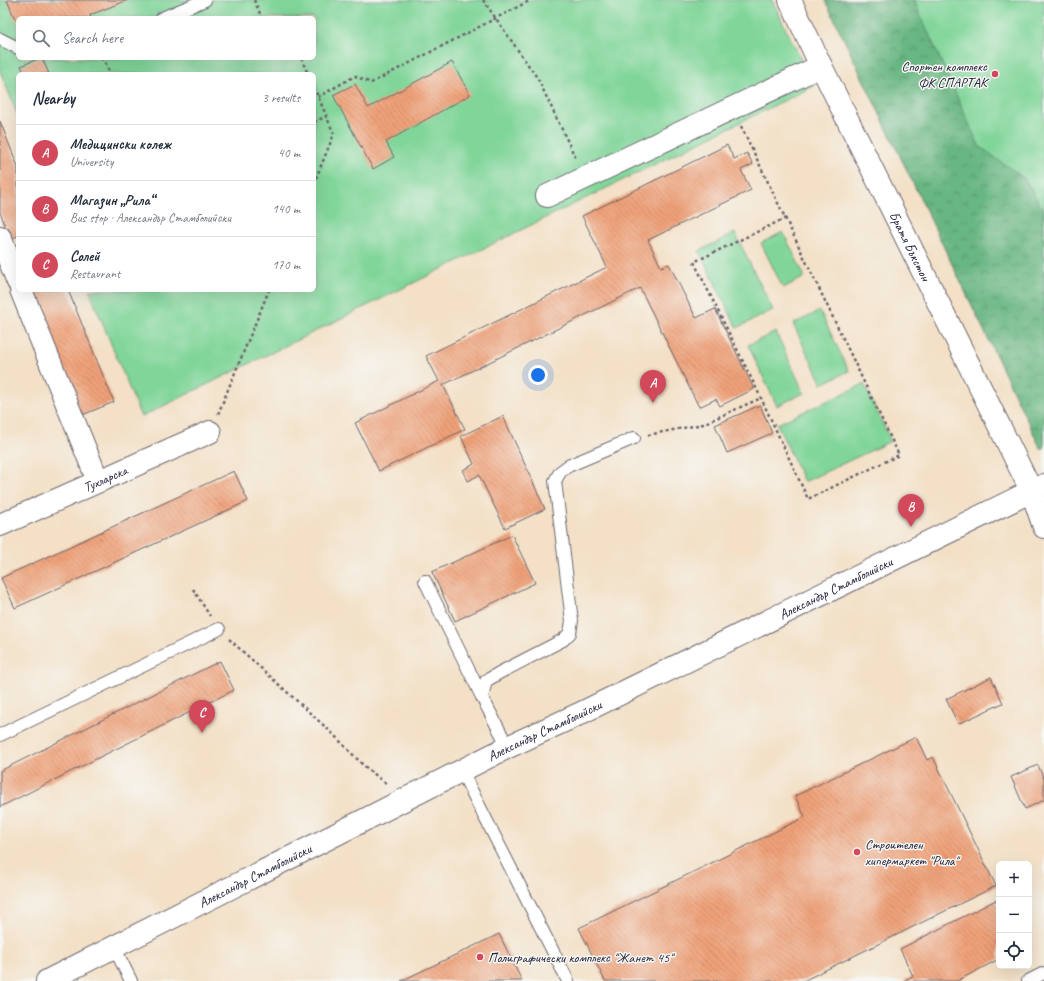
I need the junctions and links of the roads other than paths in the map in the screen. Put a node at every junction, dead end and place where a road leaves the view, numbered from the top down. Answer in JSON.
{"nodes":[{"id":1,"x":205,"y":0,"type":"edge"},
{"id":2,"x":790,"y":0,"type":"edge"},
{"id":3,"x":167,"y":16,"type":"edge"},
{"id":4,"x":0,"y":39,"type":"edge"},
{"id":5,"x":16,"y":47,"type":"edge"},
{"id":6,"x":821,"y":66,"type":"junction"},
{"id":7,"x":547,"y":196,"type":"dead end"},
{"id":8,"x":0,"y":237,"type":"edge"},
{"id":9,"x":16,"y":277,"type":"edge"},
{"id":10,"x":22,"y":292,"type":"edge"},
{"id":11,"x":210,"y":432,"type":"road end"},
{"id":12,"x":634,"y":438,"type":"road end"},
{"id":13,"x":98,"y":481,"type":"junction"},
{"id":14,"x":1038,"y":489,"type":"edge"},
{"id":15,"x":0,"y":525,"type":"edge"},
{"id":16,"x":1044,"y":527,"type":"edge"},
{"id":17,"x":425,"y":581,"type":"dead end"},
{"id":18,"x":219,"y":630,"type":"road end"},
{"id":19,"x":482,"y":697,"type":"junction"},
{"id":20,"x":0,"y":735,"type":"edge"},
{"id":21,"x":508,"y":747,"type":"junction"},
{"id":22,"x":461,"y":770,"type":"junction"},
{"id":23,"x":114,"y":947,"type":"junction"},
{"id":24,"x":1044,"y":973,"type":"edge"},
{"id":25,"x":47,"y":981,"type":"edge"},
{"id":26,"x":131,"y":981,"type":"edge"},
{"id":27,"x":568,"y":981,"type":"edge"},
{"id":28,"x":1028,"y":981,"type":"edge"}],
"edges":[{"from":1,"to":3,"type":"lane"},
{"from":2,"to":6,"type":"street","name":"Братя Бъкстон"},
{"from":4,"to":5,"type":"lane"},
{"from":6,"to":7,"type":"street"},
{"from":6,"to":14,"type":"street","name":"Братя Бъкстон"},
{"from":8,"to":9,"type":"street"},
{"from":10,"to":13,"type":"street"},
{"from":11,"to":13,"type":"street","name":"Тухларска"},
{"from":12,"to":19,"type":"lane"},
{"from":13,"to":15,"type":"street","name":"Тухларска"},
{"from":14,"to":16,"type":"street","name":"Братя Бъкстон"},
{"from":14,"to":21,"type":"street","name":"Александър Стамболийски"},
{"from":17,"to":19,"type":"lane"},
{"from":18,"to":20,"type":"lane"},
{"from":19,"to":21,"type":"lane"},
{"from":21,"to":22,"type":"street","name":"Александър Стамболийски"},
{"from":22,"to":23,"type":"street","name":"Александър Стамболийски"},
{"from":22,"to":27,"type":"lane"},
{"from":23,"to":25,"type":"street","name":"Александър Стамболийски"},
{"from":23,"to":26,"type":"lane"},
{"from":24,"to":28,"type":"lane"}]}
